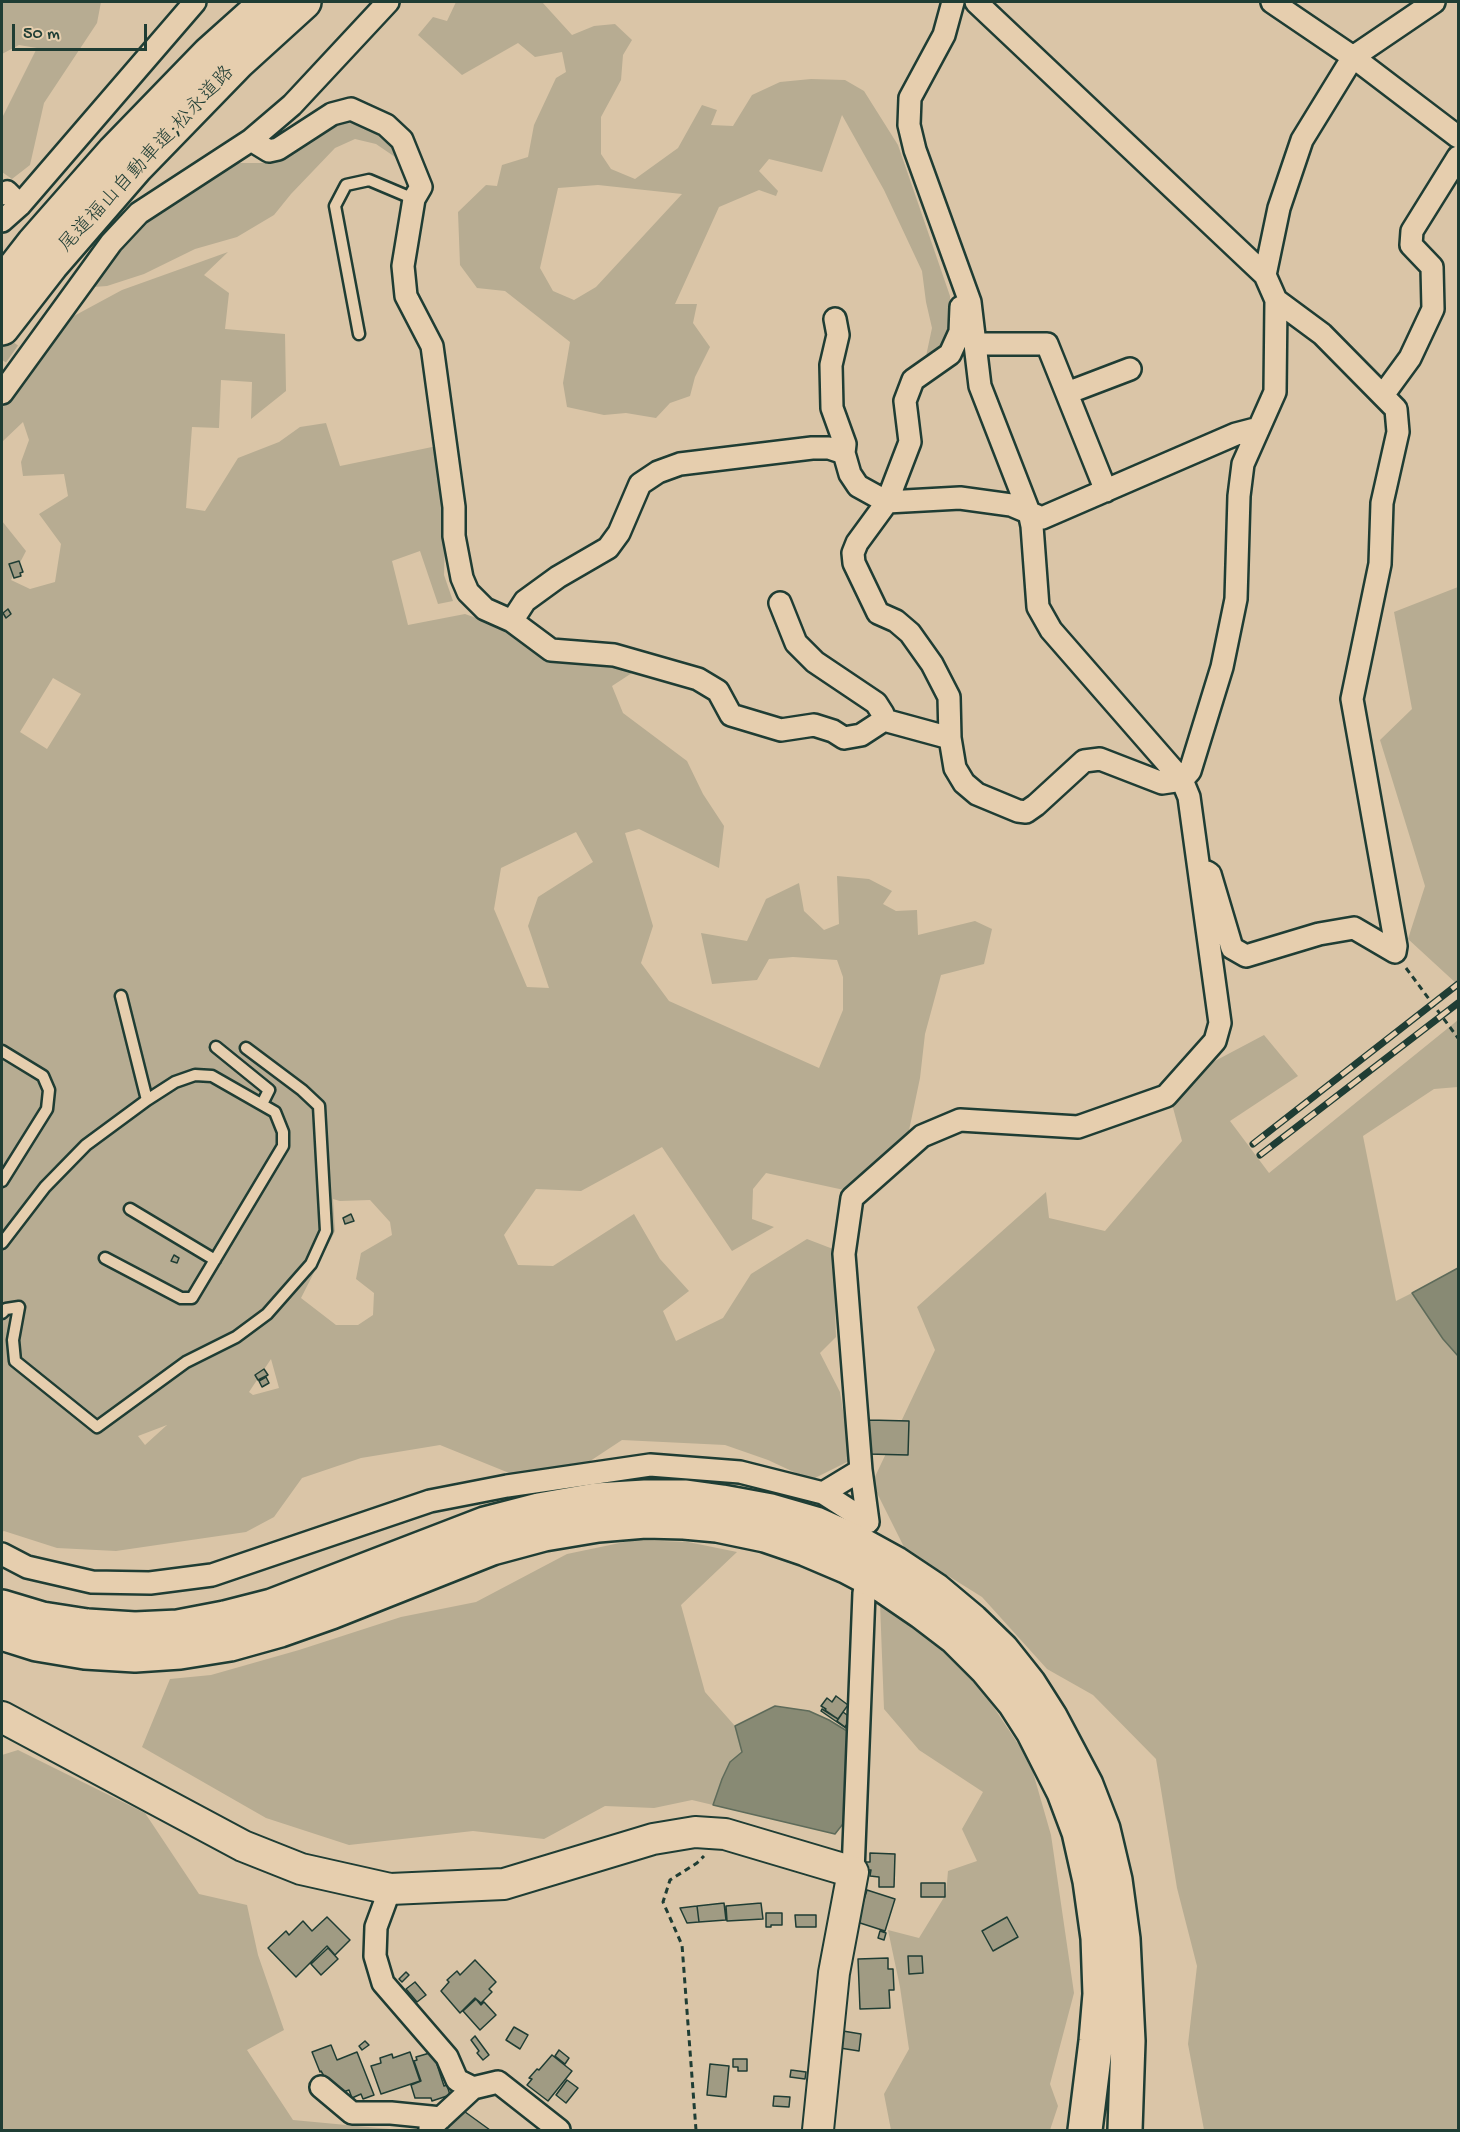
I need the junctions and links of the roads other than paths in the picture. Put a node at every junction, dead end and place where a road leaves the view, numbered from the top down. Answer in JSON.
{"nodes":[{"id":1,"x":267,"y":2,"type":"edge"},
{"id":2,"x":304,"y":2,"type":"edge"},
{"id":3,"x":388,"y":2,"type":"edge"},
{"id":4,"x":952,"y":2,"type":"edge"},
{"id":5,"x":976,"y":2,"type":"edge"},
{"id":6,"x":1272,"y":2,"type":"edge"},
{"id":7,"x":1434,"y":2,"type":"edge"},
{"id":8,"x":189,"y":4,"type":"edge"},
{"id":9,"x":1353,"y":57,"type":"junction"},
{"id":10,"x":1458,"y":137,"type":"edge"},
{"id":11,"x":251,"y":140,"type":"junction"},
{"id":12,"x":1458,"y":157,"type":"edge"},
{"id":13,"x":2,"y":194,"type":"edge"},
{"id":14,"x":414,"y":199,"type":"junction"},
{"id":15,"x":20,"y":205,"type":"junction"},
{"id":16,"x":2,"y":221,"type":"edge"},
{"id":17,"x":1265,"y":275,"type":"junction"},
{"id":18,"x":2,"y":284,"type":"edge"},
{"id":19,"x":964,"y":286,"type":"junction"},
{"id":20,"x":1276,"y":300,"type":"junction"},
{"id":21,"x":835,"y":319,"type":"dead end"},
{"id":22,"x":359,"y":334,"type":"dead end"},
{"id":23,"x":975,"y":344,"type":"junction"},
{"id":24,"x":13,"y":348,"type":"edge"},
{"id":25,"x":1130,"y":369,"type":"dead end"},
{"id":26,"x":2,"y":393,"type":"edge"},
{"id":27,"x":1067,"y":393,"type":"junction"},
{"id":28,"x":1383,"y":395,"type":"junction"},
{"id":29,"x":1259,"y":428,"type":"junction"},
{"id":30,"x":844,"y":453,"type":"junction"},
{"id":31,"x":1106,"y":491,"type":"junction"},
{"id":32,"x":886,"y":502,"type":"junction"},
{"id":33,"x":1029,"y":512,"type":"junction"},
{"id":34,"x":780,"y":603,"type":"dead end"},
{"id":35,"x":512,"y":621,"type":"junction"},
{"id":36,"x":884,"y":720,"type":"junction"},
{"id":37,"x":951,"y":738,"type":"junction"},
{"id":38,"x":1182,"y":780,"type":"junction"},
{"id":39,"x":1198,"y":867,"type":"junction"},
{"id":40,"x":121,"y":996,"type":"dead end"},
{"id":41,"x":216,"y":1047,"type":"dead end"},
{"id":42,"x":246,"y":1048,"type":"dead end"},
{"id":43,"x":2,"y":1051,"type":"edge"},
{"id":44,"x":147,"y":1100,"type":"junction"},
{"id":45,"x":262,"y":1104,"type":"junction"},
{"id":46,"x":2,"y":1181,"type":"edge"},
{"id":47,"x":130,"y":1209,"type":"dead end"},
{"id":48,"x":2,"y":1243,"type":"edge"},
{"id":49,"x":105,"y":1258,"type":"dead end"},
{"id":50,"x":215,"y":1260,"type":"junction"},
{"id":51,"x":2,"y":1313,"type":"edge"},
{"id":52,"x":861,"y":1470,"type":"junction"},
{"id":53,"x":823,"y":1493,"type":"junction"},
{"id":54,"x":2,"y":1554,"type":"edge"},
{"id":55,"x":864,"y":1593,"type":"dead end"},
{"id":56,"x":2,"y":1607,"type":"edge"},
{"id":57,"x":2,"y":1633,"type":"edge"},
{"id":58,"x":2,"y":1717,"type":"edge"},
{"id":59,"x":853,"y":1872,"type":"junction"},
{"id":60,"x":390,"y":1889,"type":"junction"},
{"id":61,"x":321,"y":2088,"type":"dead end"},
{"id":62,"x":472,"y":2088,"type":"junction"},
{"id":63,"x":434,"y":2124,"type":"edge"},
{"id":64,"x":559,"y":2130,"type":"edge"},
{"id":65,"x":818,"y":2130,"type":"edge"},
{"id":66,"x":1084,"y":2130,"type":"edge"},
{"id":67,"x":1125,"y":2130,"type":"edge"}],
"edges":[{"from":1,"to":18,"type":"highway","name":"尾道福山自動車道;松永道路"},
{"from":2,"to":24,"type":"highway","name":"尾道福山自動車道;松永道路"},
{"from":3,"to":11,"type":"street"},
{"from":4,"to":19,"type":"street"},
{"from":5,"to":17,"type":"street"},
{"from":6,"to":9,"type":"street"},
{"from":7,"to":9,"type":"street"},
{"from":8,"to":15,"type":"street"},
{"from":9,"to":10,"type":"street"},
{"from":9,"to":17,"type":"street"},
{"from":11,"to":14,"type":"street"},
{"from":11,"to":24,"type":"street"},
{"from":12,"to":28,"type":"street"},
{"from":13,"to":15,"type":"street"},
{"from":14,"to":22,"type":"lane"},
{"from":14,"to":35,"type":"street"},
{"from":15,"to":16,"type":"street"},
{"from":17,"to":20,"type":"street"},
{"from":19,"to":23,"type":"street"},
{"from":19,"to":32,"type":"street"},
{"from":20,"to":28,"type":"street"},
{"from":20,"to":29,"type":"street"},
{"from":21,"to":30,"type":"street"},
{"from":23,"to":27,"type":"street"},
{"from":23,"to":33,"type":"street"},
{"from":24,"to":26,"type":"street"},
{"from":25,"to":27,"type":"street"},
{"from":27,"to":31,"type":"street"},
{"from":28,"to":39,"type":"street"},
{"from":29,"to":31,"type":"street"},
{"from":29,"to":38,"type":"street"},
{"from":30,"to":32,"type":"street"},
{"from":30,"to":35,"type":"street"},
{"from":31,"to":33,"type":"street"},
{"from":32,"to":33,"type":"street"},
{"from":32,"to":37,"type":"street"},
{"from":33,"to":38,"type":"street"},
{"from":34,"to":36,"type":"street"},
{"from":35,"to":36,"type":"street"},
{"from":36,"to":37,"type":"street"},
{"from":37,"to":38,"type":"street"},
{"from":38,"to":39,"type":"street"},
{"from":39,"to":52,"type":"street"},
{"from":40,"to":44,"type":"lane"},
{"from":41,"to":45,"type":"lane"},
{"from":42,"to":51,"type":"lane"},
{"from":43,"to":46,"type":"lane"},
{"from":44,"to":45,"type":"lane"},
{"from":44,"to":48,"type":"lane"},
{"from":45,"to":50,"type":"lane"},
{"from":47,"to":50,"type":"lane"},
{"from":49,"to":50,"type":"lane"},
{"from":52,"to":53,"type":"street"},
{"from":52,"to":53,"type":"street"},
{"from":53,"to":54,"type":"street"},
{"from":55,"to":59,"type":"street"},
{"from":56,"to":67,"type":"highway"},
{"from":57,"to":66,"type":"highway"},
{"from":58,"to":60,"type":"street"},
{"from":59,"to":60,"type":"street"},
{"from":59,"to":65,"type":"street"},
{"from":60,"to":62,"type":"street"},
{"from":61,"to":63,"type":"street"},
{"from":62,"to":63,"type":"street"},
{"from":62,"to":64,"type":"street"}]}
